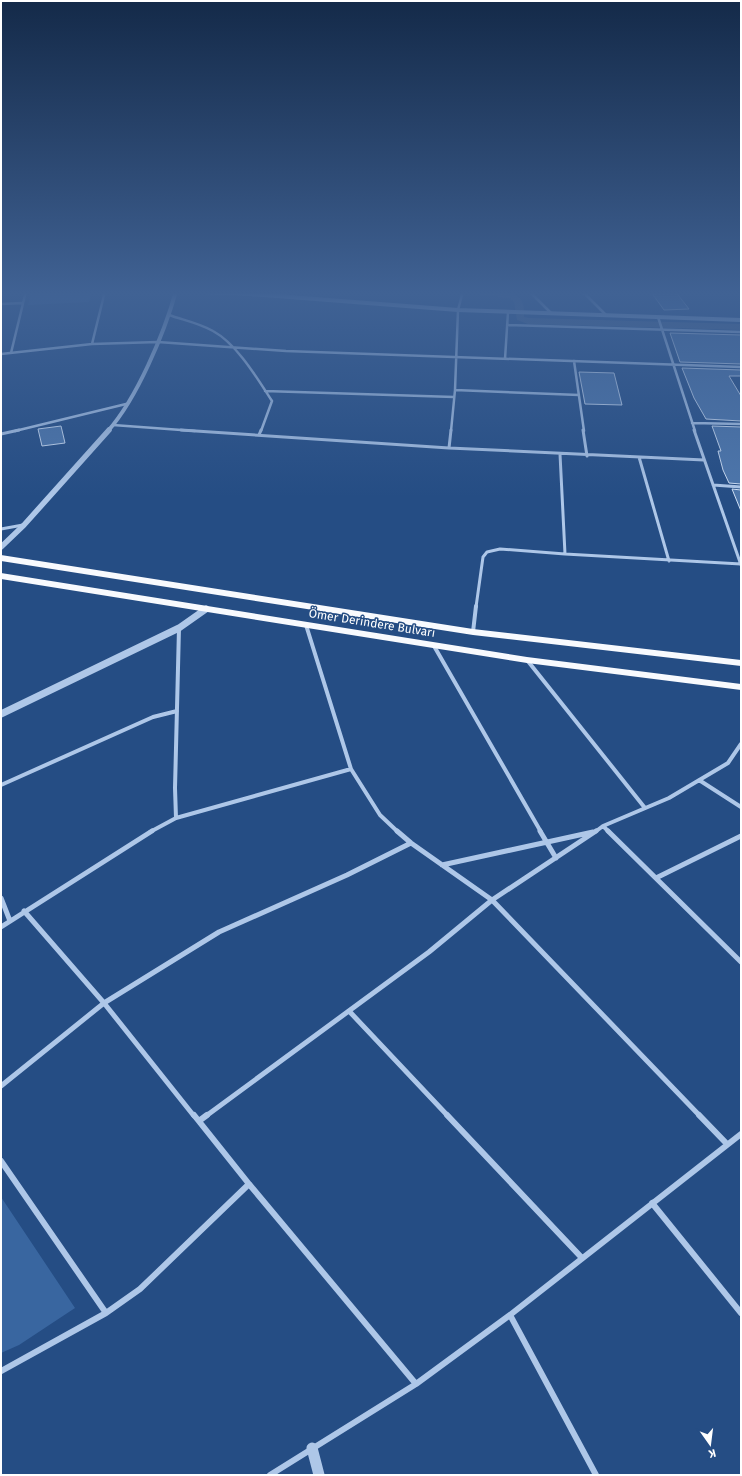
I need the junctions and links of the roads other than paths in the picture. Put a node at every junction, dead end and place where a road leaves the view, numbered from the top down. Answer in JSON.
{"nodes":[{"id":1,"x":149,"y":360,"type":"edge"},
{"id":2,"x":241,"y":360,"type":"edge"},
{"id":3,"x":456,"y":360,"type":"edge"},
{"id":4,"x":535,"y":360,"type":"edge"},
{"id":5,"x":671,"y":360,"type":"edge"},
{"id":6,"x":574,"y":361,"type":"junction"},
{"id":7,"x":673,"y":365,"type":"junction"},
{"id":8,"x":741,"y":367,"type":"edge"},
{"id":9,"x":455,"y":390,"type":"junction"},
{"id":10,"x":265,"y":391,"type":"junction"},
{"id":11,"x":579,"y":395,"type":"junction"},
{"id":12,"x":454,"y":397,"type":"junction"},
{"id":13,"x":126,"y":404,"type":"junction"},
{"id":14,"x":692,"y":423,"type":"junction"},
{"id":15,"x":741,"y":424,"type":"edge"},
{"id":16,"x":113,"y":425,"type":"junction"},
{"id":17,"x":1,"y":434,"type":"edge"},
{"id":18,"x":259,"y":435,"type":"junction"},
{"id":19,"x":449,"y":448,"type":"junction"},
{"id":20,"x":560,"y":454,"type":"junction"},
{"id":21,"x":587,"y":456,"type":"junction"},
{"id":22,"x":639,"y":457,"type":"junction"},
{"id":23,"x":704,"y":460,"type":"junction"},
{"id":24,"x":713,"y":485,"type":"junction"},
{"id":25,"x":741,"y":487,"type":"edge"},
{"id":26,"x":24,"y":525,"type":"junction"},
{"id":27,"x":1,"y":529,"type":"edge"},
{"id":28,"x":1,"y":547,"type":"edge"},
{"id":29,"x":565,"y":554,"type":"junction"},
{"id":30,"x":1,"y":558,"type":"edge"},
{"id":31,"x":669,"y":561,"type":"junction"},
{"id":32,"x":741,"y":564,"type":"edge"},
{"id":33,"x":1,"y":576,"type":"edge"},
{"id":34,"x":206,"y":609,"type":"junction"},
{"id":35,"x":306,"y":626,"type":"junction"},
{"id":36,"x":179,"y":628,"type":"junction"},
{"id":37,"x":473,"y":632,"type":"junction"},
{"id":38,"x":434,"y":646,"type":"junction"},
{"id":39,"x":527,"y":660,"type":"junction"},
{"id":40,"x":741,"y":663,"type":"edge"},
{"id":41,"x":741,"y":687,"type":"edge"},
{"id":42,"x":177,"y":710,"type":"junction"},
{"id":43,"x":1,"y":714,"type":"edge"},
{"id":44,"x":741,"y":744,"type":"edge"},
{"id":45,"x":351,"y":769,"type":"junction"},
{"id":46,"x":699,"y":780,"type":"junction"},
{"id":47,"x":1,"y":785,"type":"edge"},
{"id":48,"x":741,"y":807,"type":"edge"},
{"id":49,"x":645,"y":808,"type":"junction"},
{"id":50,"x":176,"y":818,"type":"junction"},
{"id":51,"x":603,"y":826,"type":"junction"},
{"id":52,"x":595,"y":831,"type":"junction"},
{"id":53,"x":741,"y":836,"type":"edge"},
{"id":54,"x":546,"y":842,"type":"junction"},
{"id":55,"x":411,"y":843,"type":"junction"},
{"id":56,"x":556,"y":858,"type":"junction"},
{"id":57,"x":442,"y":865,"type":"junction"},
{"id":58,"x":656,"y":878,"type":"junction"},
{"id":59,"x":1,"y":898,"type":"edge"},
{"id":60,"x":492,"y":900,"type":"junction"},
{"id":61,"x":24,"y":911,"type":"junction"},
{"id":62,"x":10,"y":921,"type":"junction"},
{"id":63,"x":1,"y":927,"type":"edge"},
{"id":64,"x":741,"y":962,"type":"edge"},
{"id":65,"x":104,"y":1003,"type":"junction"},
{"id":66,"x":349,"y":1011,"type":"junction"},
{"id":67,"x":1,"y":1086,"type":"edge"},
{"id":68,"x":199,"y":1121,"type":"junction"},
{"id":69,"x":741,"y":1134,"type":"edge"},
{"id":70,"x":727,"y":1144,"type":"junction"},
{"id":71,"x":1,"y":1161,"type":"edge"},
{"id":72,"x":249,"y":1184,"type":"junction"},
{"id":73,"x":652,"y":1203,"type":"junction"},
{"id":74,"x":582,"y":1258,"type":"junction"},
{"id":75,"x":106,"y":1313,"type":"junction"},
{"id":76,"x":741,"y":1313,"type":"edge"},
{"id":77,"x":510,"y":1315,"type":"junction"},
{"id":78,"x":1,"y":1371,"type":"edge"},
{"id":79,"x":416,"y":1384,"type":"junction"},
{"id":80,"x":312,"y":1448,"type":"junction"},
{"id":81,"x":270,"y":1475,"type":"edge"},
{"id":82,"x":319,"y":1475,"type":"edge"},
{"id":83,"x":596,"y":1475,"type":"edge"}],
"edges":[{"from":1,"to":13,"type":"street"},
{"from":2,"to":10,"type":"street"},
{"from":3,"to":9,"type":"street"},
{"from":4,"to":6,"type":"street"},
{"from":5,"to":7,"type":"street"},
{"from":6,"to":7,"type":"street"},
{"from":6,"to":11,"type":"street"},
{"from":7,"to":8,"type":"street"},
{"from":7,"to":14,"type":"street"},
{"from":9,"to":11,"type":"street"},
{"from":9,"to":12,"type":"street"},
{"from":10,"to":12,"type":"street"},
{"from":10,"to":18,"type":"street"},
{"from":11,"to":21,"type":"street"},
{"from":12,"to":19,"type":"street"},
{"from":13,"to":16,"type":"street"},
{"from":13,"to":17,"type":"street"},
{"from":14,"to":15,"type":"street"},
{"from":14,"to":23,"type":"street"},
{"from":16,"to":18,"type":"street"},
{"from":16,"to":26,"type":"street"},
{"from":18,"to":19,"type":"street"},
{"from":19,"to":20,"type":"street"},
{"from":20,"to":21,"type":"street"},
{"from":20,"to":29,"type":"street"},
{"from":21,"to":22,"type":"street"},
{"from":22,"to":23,"type":"street"},
{"from":22,"to":31,"type":"street"},
{"from":23,"to":24,"type":"street"},
{"from":24,"to":25,"type":"street"},
{"from":24,"to":32,"type":"street"},
{"from":26,"to":27,"type":"street"},
{"from":26,"to":28,"type":"street"},
{"from":29,"to":31,"type":"street"},
{"from":29,"to":37,"type":"street"},
{"from":30,"to":37,"type":"highway","name":"Ömer Derindere Bulvarı"},
{"from":31,"to":32,"type":"street"},
{"from":33,"to":34,"type":"highway","name":"Ömer Derindere Bulvarı"},
{"from":34,"to":35,"type":"highway","name":"Ömer Derindere Bulvarı"},
{"from":34,"to":36,"type":"street"},
{"from":35,"to":38,"type":"highway","name":"Ömer Derindere Bulvarı"},
{"from":35,"to":45,"type":"street"},
{"from":36,"to":42,"type":"street"},
{"from":36,"to":43,"type":"street"},
{"from":37,"to":40,"type":"highway","name":"Ömer Derindere Bulvarı"},
{"from":38,"to":39,"type":"highway","name":"Ömer Derindere Bulvarı"},
{"from":38,"to":54,"type":"street"},
{"from":39,"to":41,"type":"highway","name":"Ömer Derindere Bulvarı"},
{"from":39,"to":49,"type":"street"},
{"from":42,"to":47,"type":"street"},
{"from":42,"to":50,"type":"street"},
{"from":44,"to":46,"type":"street"},
{"from":45,"to":50,"type":"street"},
{"from":45,"to":55,"type":"street"},
{"from":46,"to":48,"type":"street"},
{"from":46,"to":49,"type":"street"},
{"from":49,"to":51,"type":"street"},
{"from":50,"to":61,"type":"street"},
{"from":51,"to":52,"type":"street"},
{"from":51,"to":58,"type":"street"},
{"from":52,"to":54,"type":"street"},
{"from":52,"to":56,"type":"street"},
{"from":53,"to":58,"type":"street"},
{"from":54,"to":56,"type":"street"},
{"from":54,"to":57,"type":"street"},
{"from":55,"to":57,"type":"street"},
{"from":55,"to":65,"type":"street"},
{"from":56,"to":60,"type":"street"},
{"from":57,"to":60,"type":"street"},
{"from":58,"to":64,"type":"street"},
{"from":59,"to":62,"type":"street"},
{"from":60,"to":66,"type":"street"},
{"from":60,"to":70,"type":"street"},
{"from":61,"to":62,"type":"street"},
{"from":61,"to":65,"type":"street"},
{"from":62,"to":63,"type":"street"},
{"from":65,"to":67,"type":"street"},
{"from":65,"to":68,"type":"street"},
{"from":66,"to":68,"type":"street"},
{"from":66,"to":74,"type":"street"},
{"from":68,"to":72,"type":"street"},
{"from":69,"to":70,"type":"street"},
{"from":70,"to":73,"type":"street"},
{"from":71,"to":75,"type":"street"},
{"from":72,"to":75,"type":"street"},
{"from":72,"to":79,"type":"street"},
{"from":73,"to":74,"type":"street"},
{"from":73,"to":76,"type":"street"},
{"from":74,"to":77,"type":"street"},
{"from":75,"to":78,"type":"street"},
{"from":77,"to":79,"type":"street"},
{"from":77,"to":83,"type":"street"},
{"from":79,"to":80,"type":"street"},
{"from":80,"to":81,"type":"street"},
{"from":80,"to":82,"type":"street"}]}
